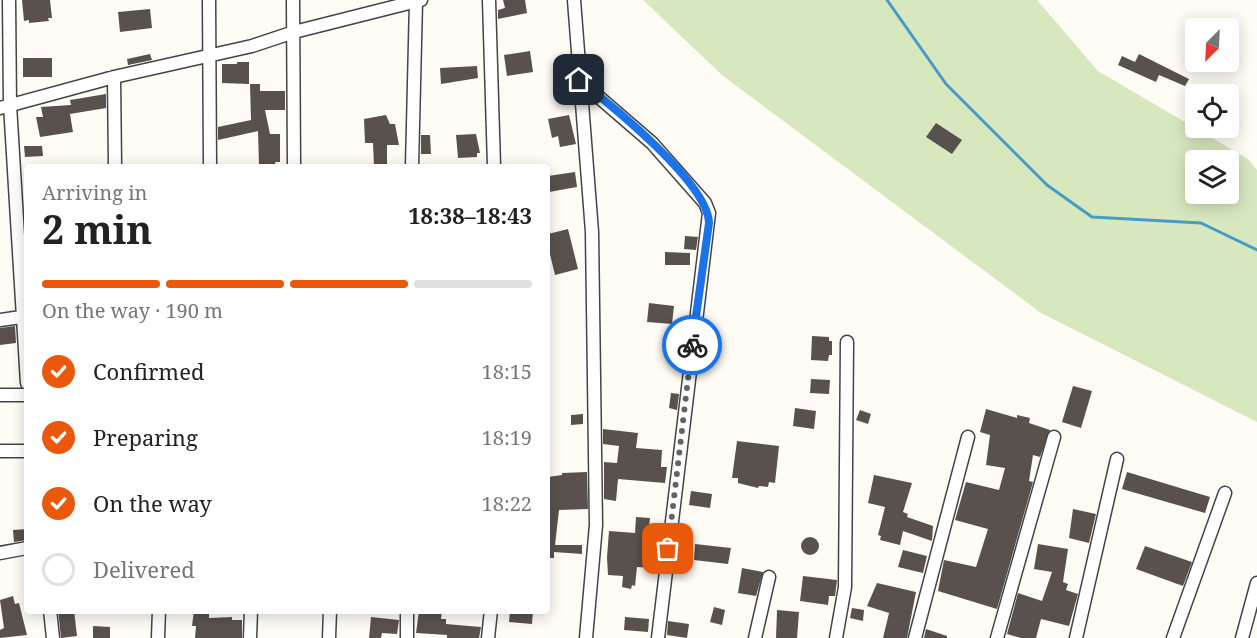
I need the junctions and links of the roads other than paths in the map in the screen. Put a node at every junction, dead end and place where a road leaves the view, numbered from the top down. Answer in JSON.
{"nodes":[{"id":1,"x":9,"y":0,"type":"edge"},
{"id":2,"x":209,"y":0,"type":"edge"},
{"id":3,"x":293,"y":0,"type":"edge"},
{"id":4,"x":489,"y":0,"type":"edge"},
{"id":5,"x":574,"y":0,"type":"edge"},
{"id":6,"x":418,"y":1,"type":"edge"},
{"id":7,"x":376,"y":5,"type":"edge"},
{"id":8,"x":294,"y":32,"type":"junction"},
{"id":9,"x":209,"y":56,"type":"junction"},
{"id":10,"x":114,"y":77,"type":"junction"},
{"id":11,"x":579,"y":80,"type":"junction"},
{"id":12,"x":5,"y":107,"type":"edge"},
{"id":13,"x":115,"y":164,"type":"edge"},
{"id":14,"x":210,"y":164,"type":"edge"},
{"id":15,"x":294,"y":164,"type":"edge"},
{"id":16,"x":412,"y":164,"type":"edge"},
{"id":17,"x":494,"y":164,"type":"edge"},
{"id":18,"x":21,"y":317,"type":"junction"},
{"id":19,"x":0,"y":320,"type":"edge"},
{"id":20,"x":847,"y":342,"type":"dead end"},
{"id":21,"x":24,"y":350,"type":"edge"},
{"id":22,"x":24,"y":395,"type":"edge"},
{"id":23,"x":0,"y":396,"type":"edge"},
{"id":24,"x":968,"y":437,"type":"dead end"},
{"id":25,"x":1054,"y":437,"type":"dead end"},
{"id":26,"x":0,"y":451,"type":"edge"},
{"id":27,"x":24,"y":451,"type":"edge"},
{"id":28,"x":1117,"y":459,"type":"dead end"},
{"id":29,"x":1225,"y":493,"type":"dead end"},
{"id":30,"x":24,"y":549,"type":"edge"},
{"id":31,"x":0,"y":553,"type":"edge"},
{"id":32,"x":769,"y":577,"type":"dead end"},
{"id":33,"x":1257,"y":583,"type":"edge"},
{"id":34,"x":50,"y":614,"type":"edge"},
{"id":35,"x":159,"y":614,"type":"edge"},
{"id":36,"x":251,"y":614,"type":"edge"},
{"id":37,"x":330,"y":614,"type":"edge"},
{"id":38,"x":407,"y":614,"type":"edge"},
{"id":39,"x":491,"y":614,"type":"edge"},
{"id":40,"x":53,"y":638,"type":"edge"},
{"id":41,"x":158,"y":638,"type":"edge"},
{"id":42,"x":250,"y":638,"type":"edge"},
{"id":43,"x":329,"y":638,"type":"edge"},
{"id":44,"x":407,"y":638,"type":"edge"},
{"id":45,"x":488,"y":638,"type":"edge"},
{"id":46,"x":586,"y":638,"type":"edge"},
{"id":47,"x":658,"y":638,"type":"edge"},
{"id":48,"x":755,"y":638,"type":"edge"},
{"id":49,"x":836,"y":638,"type":"edge"},
{"id":50,"x":915,"y":638,"type":"edge"},
{"id":51,"x":997,"y":638,"type":"edge"},
{"id":52,"x":1076,"y":638,"type":"edge"},
{"id":53,"x":1173,"y":638,"type":"edge"},
{"id":54,"x":1242,"y":638,"type":"edge"}],
"edges":[{"from":1,"to":12,"type":"street"},
{"from":2,"to":9,"type":"street"},
{"from":3,"to":8,"type":"street"},
{"from":4,"to":17,"type":"street"},
{"from":5,"to":11,"type":"street"},
{"from":6,"to":7,"type":"street"},
{"from":6,"to":16,"type":"street"},
{"from":7,"to":8,"type":"street"},
{"from":8,"to":9,"type":"street"},
{"from":8,"to":15,"type":"street"},
{"from":9,"to":10,"type":"street"},
{"from":9,"to":14,"type":"street"},
{"from":10,"to":12,"type":"street"},
{"from":10,"to":13,"type":"street"},
{"from":11,"to":46,"type":"street"},
{"from":11,"to":47,"type":"street"},
{"from":12,"to":18,"type":"street"},
{"from":18,"to":19,"type":"street"},
{"from":18,"to":21,"type":"street"},
{"from":20,"to":49,"type":"street"},
{"from":22,"to":23,"type":"street"},
{"from":24,"to":50,"type":"street"},
{"from":25,"to":51,"type":"street"},
{"from":26,"to":27,"type":"street"},
{"from":28,"to":52,"type":"street"},
{"from":29,"to":53,"type":"street"},
{"from":30,"to":31,"type":"street"},
{"from":32,"to":48,"type":"street"},
{"from":33,"to":54,"type":"street"},
{"from":34,"to":40,"type":"street"},
{"from":35,"to":41,"type":"street"},
{"from":36,"to":42,"type":"street"},
{"from":37,"to":43,"type":"street"},
{"from":38,"to":44,"type":"street"},
{"from":39,"to":45,"type":"street"}]}
